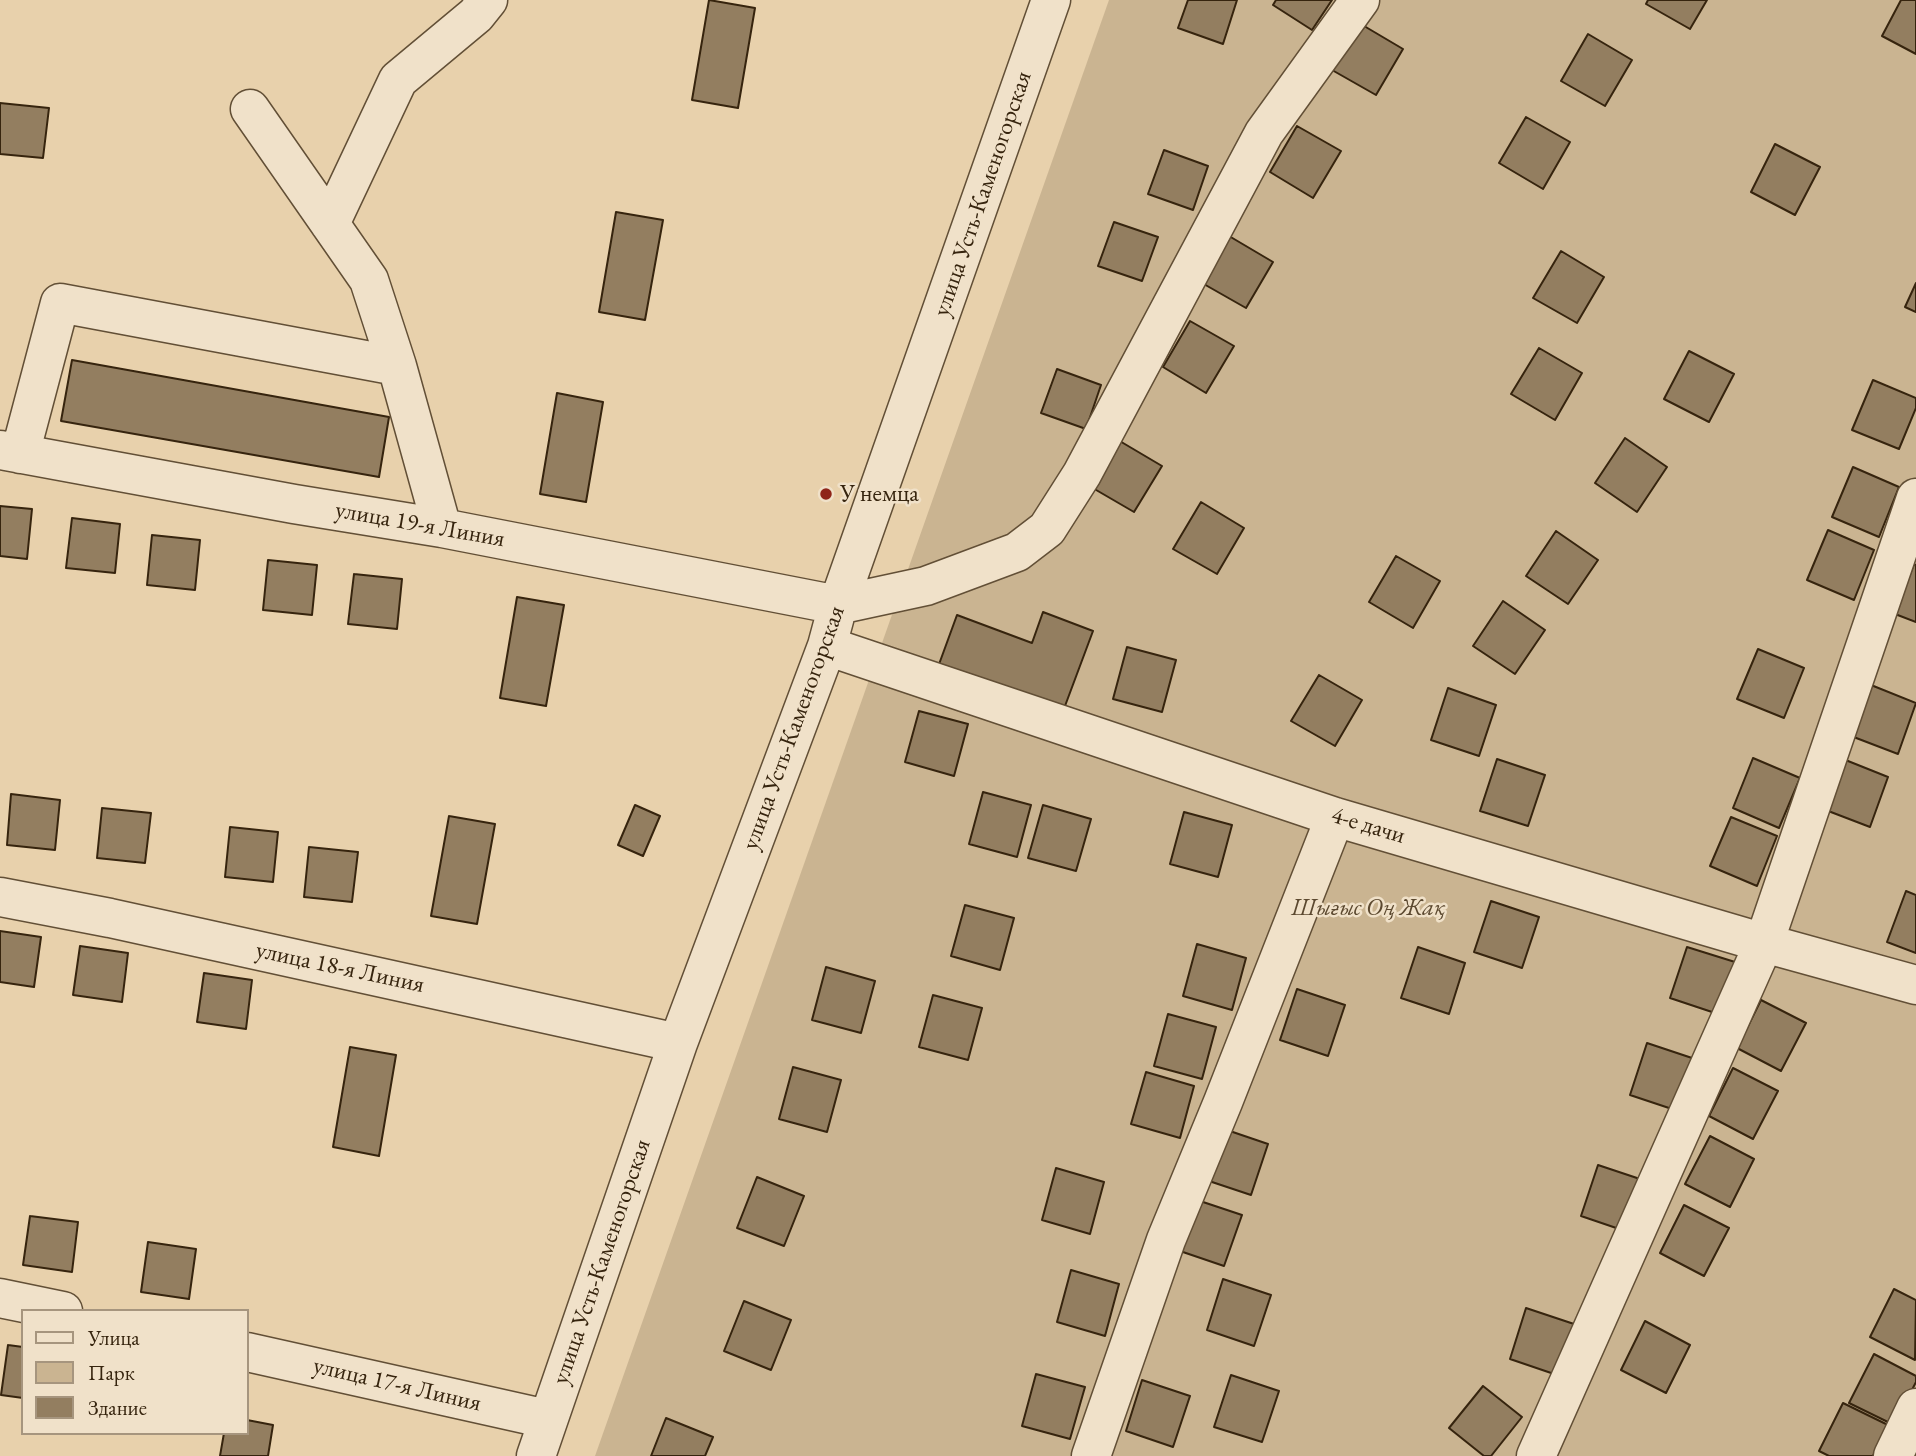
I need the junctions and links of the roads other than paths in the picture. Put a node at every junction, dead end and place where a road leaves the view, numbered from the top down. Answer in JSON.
{"nodes":[{"id":1,"x":488,"y":0,"type":"edge"},
{"id":2,"x":1051,"y":0,"type":"edge"},
{"id":3,"x":1360,"y":0,"type":"edge"},
{"id":4,"x":250,"y":108,"type":"dead end"},
{"id":5,"x":330,"y":224,"type":"junction"},
{"id":6,"x":397,"y":366,"type":"junction"},
{"id":7,"x":10,"y":452,"type":"edge"},
{"id":8,"x":1916,"y":498,"type":"edge"},
{"id":9,"x":442,"y":528,"type":"junction"},
{"id":10,"x":838,"y":605,"type":"junction"},
{"id":11,"x":827,"y":646,"type":"junction"},
{"id":12,"x":1335,"y":817,"type":"junction"},
{"id":13,"x":0,"y":897,"type":"edge"},
{"id":14,"x":1764,"y":943,"type":"junction"},
{"id":15,"x":1916,"y":985,"type":"edge"},
{"id":16,"x":678,"y":1043,"type":"junction"},
{"id":17,"x":0,"y":1298,"type":"edge"},
{"id":18,"x":53,"y":1309,"type":"edge"},
{"id":19,"x":248,"y":1352,"type":"edge"},
{"id":20,"x":1916,"y":1408,"type":"edge"},
{"id":21,"x":547,"y":1419,"type":"junction"},
{"id":22,"x":536,"y":1456,"type":"edge"},
{"id":23,"x":1091,"y":1456,"type":"edge"},
{"id":24,"x":1536,"y":1456,"type":"edge"},
{"id":25,"x":1893,"y":1456,"type":"edge"}],
"edges":[{"from":1,"to":5,"type":"street"},
{"from":2,"to":10,"type":"street","name":"улица Усть-Каменогорская"},
{"from":3,"to":10,"type":"street"},
{"from":4,"to":5,"type":"street"},
{"from":5,"to":6,"type":"street"},
{"from":6,"to":7,"type":"street"},
{"from":6,"to":9,"type":"street"},
{"from":7,"to":9,"type":"street","name":"улица 19-я Линия"},
{"from":8,"to":14,"type":"street"},
{"from":9,"to":10,"type":"street","name":"улица 19-я Линия"},
{"from":10,"to":11,"type":"street","name":"улица Усть-Каменогорская"},
{"from":11,"to":12,"type":"street","name":"4-е дачи"},
{"from":11,"to":16,"type":"street","name":"улица Усть-Каменогорская"},
{"from":12,"to":14,"type":"street","name":"4-е дачи"},
{"from":12,"to":23,"type":"street"},
{"from":13,"to":16,"type":"street","name":"улица 18-я Линия"},
{"from":14,"to":15,"type":"street","name":"4-е дачи"},
{"from":14,"to":24,"type":"street"},
{"from":16,"to":21,"type":"street","name":"улица Усть-Каменогорская"},
{"from":17,"to":18,"type":"street"},
{"from":19,"to":21,"type":"street","name":"улица 17-я Линия"},
{"from":20,"to":25,"type":"street"},
{"from":21,"to":22,"type":"street","name":"улица Усть-Каменогорская"}]}
